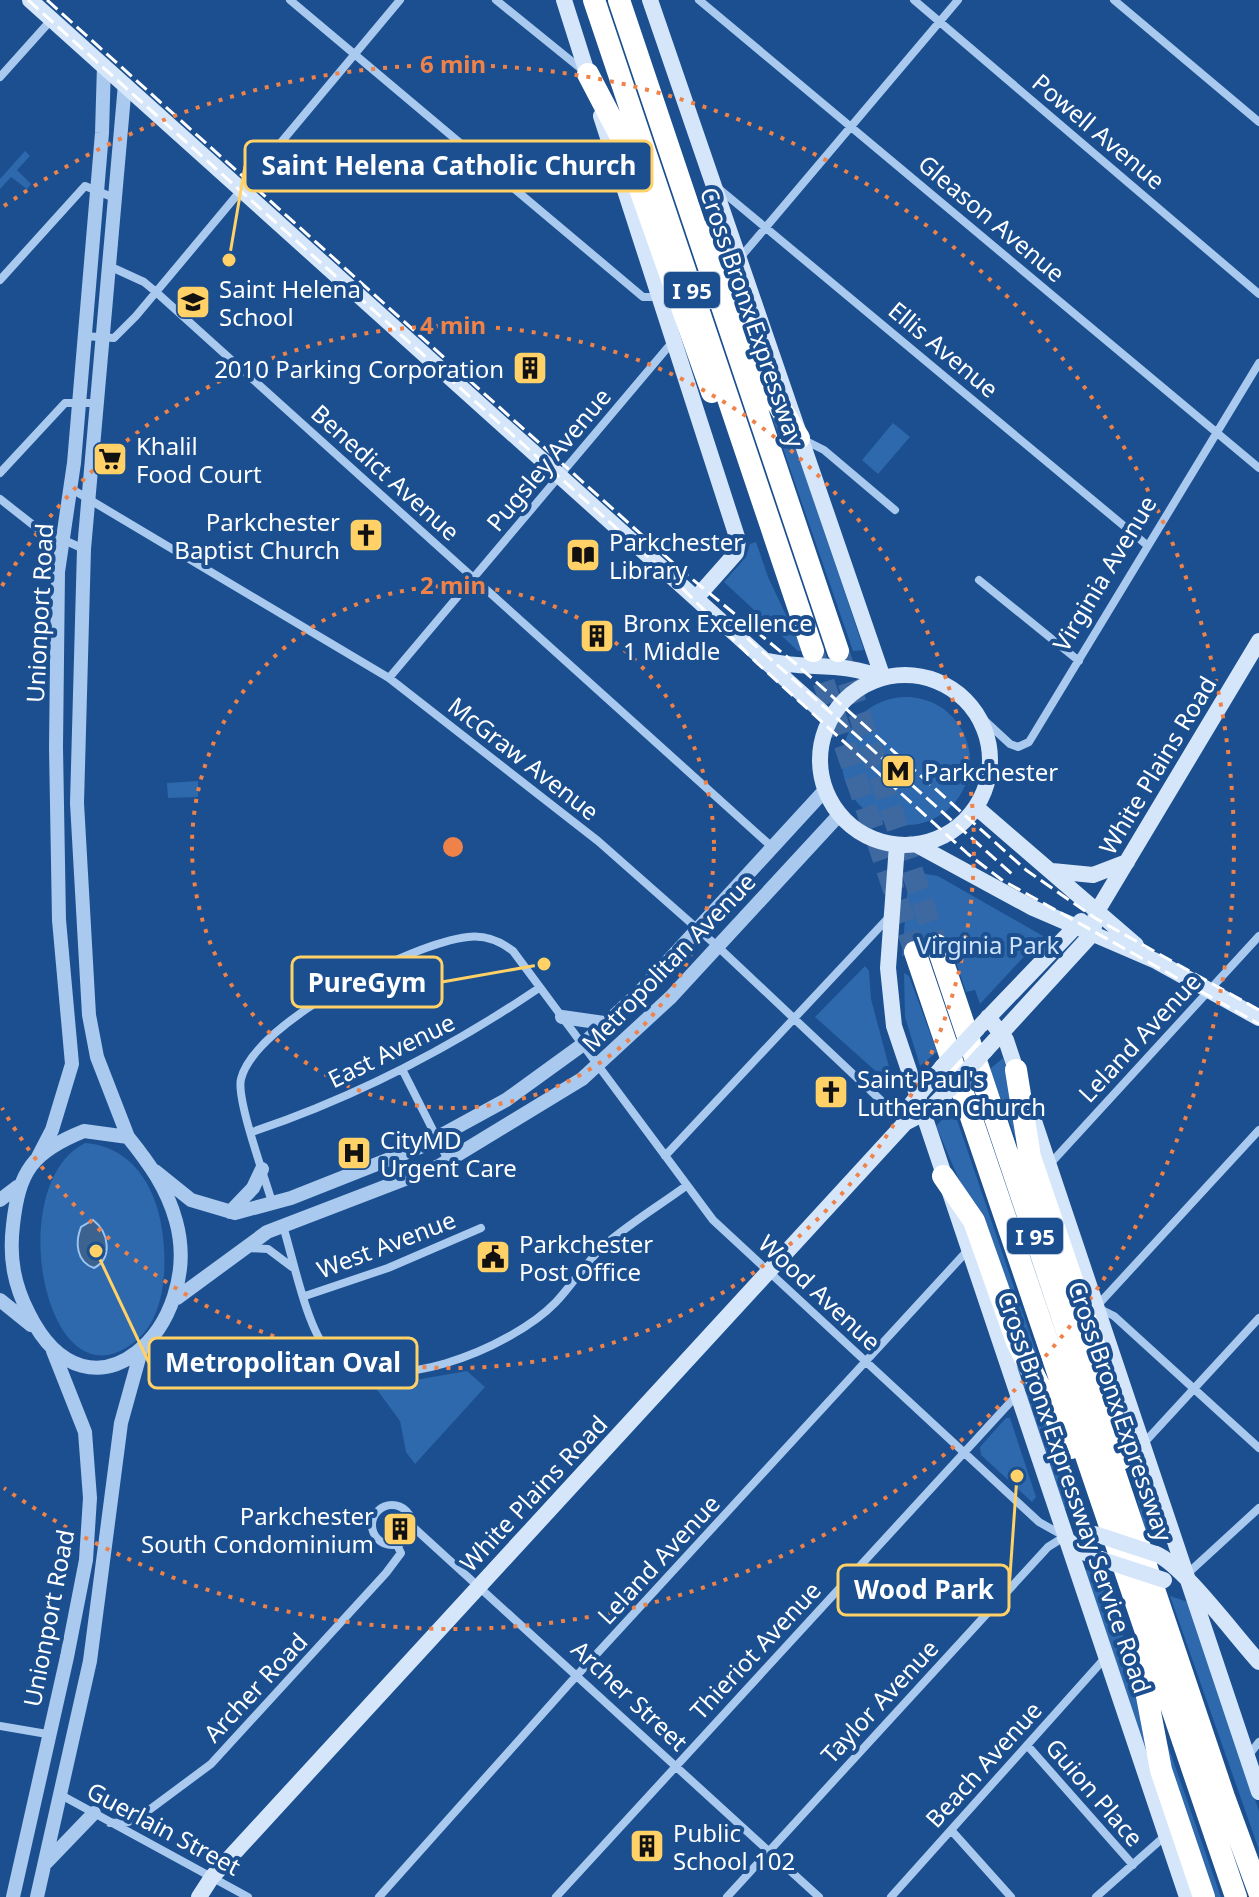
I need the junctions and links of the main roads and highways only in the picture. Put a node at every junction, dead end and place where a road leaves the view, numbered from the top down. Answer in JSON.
{"nodes":[{"id":1,"x":30,"y":0,"type":"edge"},
{"id":2,"x":564,"y":0,"type":"edge"},
{"id":3,"x":594,"y":0,"type":"edge"},
{"id":4,"x":622,"y":0,"type":"edge"},
{"id":5,"x":650,"y":0,"type":"edge"},
{"id":6,"x":588,"y":74,"type":"junction"},
{"id":7,"x":657,"y":115,"type":"junction"},
{"id":8,"x":799,"y":438,"type":"junction"},
{"id":9,"x":790,"y":580,"type":"junction"},
{"id":10,"x":697,"y":597,"type":"junction"},
{"id":11,"x":1259,"y":641,"type":"edge"},
{"id":12,"x":813,"y":651,"type":"tunnel mouth"},
{"id":13,"x":838,"y":651,"type":"tunnel mouth"},
{"id":14,"x":766,"y":660,"type":"junction"},
{"id":15,"x":882,"y":678,"type":"junction"},
{"id":16,"x":830,"y":719,"type":"junction"},
{"id":17,"x":976,"y":807,"type":"junction"},
{"id":18,"x":897,"y":845,"type":"junction"},
{"id":19,"x":917,"y":845,"type":"junction"},
{"id":20,"x":1127,"y":862,"type":"junction"},
{"id":21,"x":1052,"y":871,"type":"junction"},
{"id":22,"x":1096,"y":913,"type":"junction"},
{"id":23,"x":1073,"y":925,"type":"junction"},
{"id":24,"x":1093,"y":933,"type":"junction"},
{"id":25,"x":937,"y":945,"type":"tunnel mouth"},
{"id":26,"x":915,"y":952,"type":"tunnel mouth"},
{"id":27,"x":1156,"y":961,"type":"junction"},
{"id":28,"x":1259,"y":1018,"type":"edge"},
{"id":29,"x":983,"y":1023,"type":"junction"},
{"id":30,"x":1002,"y":1033,"type":"junction"},
{"id":31,"x":1016,"y":1070,"type":"junction"},
{"id":32,"x":917,"y":1096,"type":"junction"},
{"id":33,"x":923,"y":1115,"type":"junction"},
{"id":34,"x":905,"y":1123,"type":"junction"},
{"id":35,"x":943,"y":1176,"type":"junction"},
{"id":36,"x":1102,"y":1506,"type":"junction"},
{"id":37,"x":1133,"y":1527,"type":"junction"},
{"id":38,"x":1064,"y":1536,"type":"junction"},
{"id":39,"x":1186,"y":1575,"type":"junction"},
{"id":40,"x":1128,"y":1584,"type":"junction"},
{"id":41,"x":1259,"y":1662,"type":"edge"},
{"id":42,"x":1259,"y":1792,"type":"edge"},
{"id":43,"x":1259,"y":1892,"type":"edge"},
{"id":44,"x":199,"y":1897,"type":"edge"},
{"id":45,"x":1187,"y":1897,"type":"edge"},
{"id":46,"x":1204,"y":1897,"type":"edge"},
{"id":47,"x":1236,"y":1897,"type":"edge"}],
"edges":[{"from":1,"to":10,"type":"main road"},
{"from":2,"to":6,"type":"main road"},
{"from":3,"to":9,"type":"highway","name":"Cross Bronx Expressway","number":"I 95"},
{"from":4,"to":7,"type":"highway","name":"Cross Bronx Expressway","number":"I 95"},
{"from":5,"to":8,"type":"main road"},
{"from":6,"to":9,"type":"highway"},
{"from":6,"to":10,"type":"main road"},
{"from":7,"to":8,"type":"highway"},
{"from":7,"to":13,"type":"highway","name":"Cross Bronx Expressway","number":"I 95"},
{"from":8,"to":15,"type":"main road"},
{"from":9,"to":12,"type":"highway","name":"Cross Bronx Expressway","number":"I 95"},
{"from":10,"to":14,"type":"main road"},
{"from":11,"to":20,"type":"main road","name":"White Plains Road"},
{"from":14,"to":15,"type":"main road"},
{"from":14,"to":16,"type":"main road"},
{"from":15,"to":16,"type":"main road"},
{"from":15,"to":17,"type":"main road"},
{"from":16,"to":18,"type":"main road"},
{"from":17,"to":19,"type":"main road"},
{"from":17,"to":21,"type":"main road"},
{"from":18,"to":19,"type":"main road"},
{"from":18,"to":32,"type":"main road","name":"Cross Bronx Expressway Service Road"},
{"from":19,"to":23,"type":"main road"},
{"from":20,"to":21,"type":"main road"},
{"from":20,"to":22,"type":"main road","name":"White Plains Road"},
{"from":21,"to":22,"type":"main road"},
{"from":22,"to":23,"type":"main road","name":"White Plains Road"},
{"from":22,"to":24,"type":"main road","name":"White Plains Road"},
{"from":22,"to":27,"type":"main road"},
{"from":23,"to":24,"type":"main road"},
{"from":23,"to":29,"type":"main road","name":"White Plains Road"},
{"from":24,"to":27,"type":"main road"},
{"from":24,"to":30,"type":"main road","name":"White Plains Road"},
{"from":25,"to":37,"type":"highway","name":"Cross Bronx Expressway","number":"I 95"},
{"from":26,"to":36,"type":"highway","name":"Cross Bronx Expressway","number":"I 95"},
{"from":27,"to":28,"type":"main road"},
{"from":29,"to":30,"type":"main road"},
{"from":29,"to":32,"type":"main road","name":"White Plains Road","bridge":true},
{"from":30,"to":31,"type":"main road"},
{"from":30,"to":33,"type":"main road","name":"White Plains Road","bridge":true},
{"from":31,"to":37,"type":"highway"},
{"from":31,"to":39,"type":"main road"},
{"from":32,"to":33,"type":"main road","name":"Cross Bronx Expressway Service Road"},
{"from":32,"to":34,"type":"main road","name":"White Plains Road"},
{"from":33,"to":34,"type":"main road","name":"White Plains Road"},
{"from":33,"to":35,"type":"main road","name":"Cross Bronx Expressway Service Road"},
{"from":34,"to":44,"type":"main road","name":"White Plains Road"},
{"from":35,"to":36,"type":"highway"},
{"from":35,"to":38,"type":"main road","name":"Cross Bronx Expressway Service Road"},
{"from":36,"to":40,"type":"highway","name":"Cross Bronx Expressway","number":"I 95"},
{"from":37,"to":43,"type":"highway","name":"Cross Bronx Expressway","number":"I 95"},
{"from":38,"to":39,"type":"main road","bridge":true},
{"from":38,"to":39,"type":"main road","bridge":true},
{"from":38,"to":45,"type":"main road","name":"Cross Bronx Expressway Service Road"},
{"from":39,"to":41,"type":"main road"},
{"from":39,"to":42,"type":"main road"},
{"from":40,"to":46,"type":"highway"},
{"from":40,"to":47,"type":"highway","name":"Cross Bronx Expressway","number":"I 95"}]}
